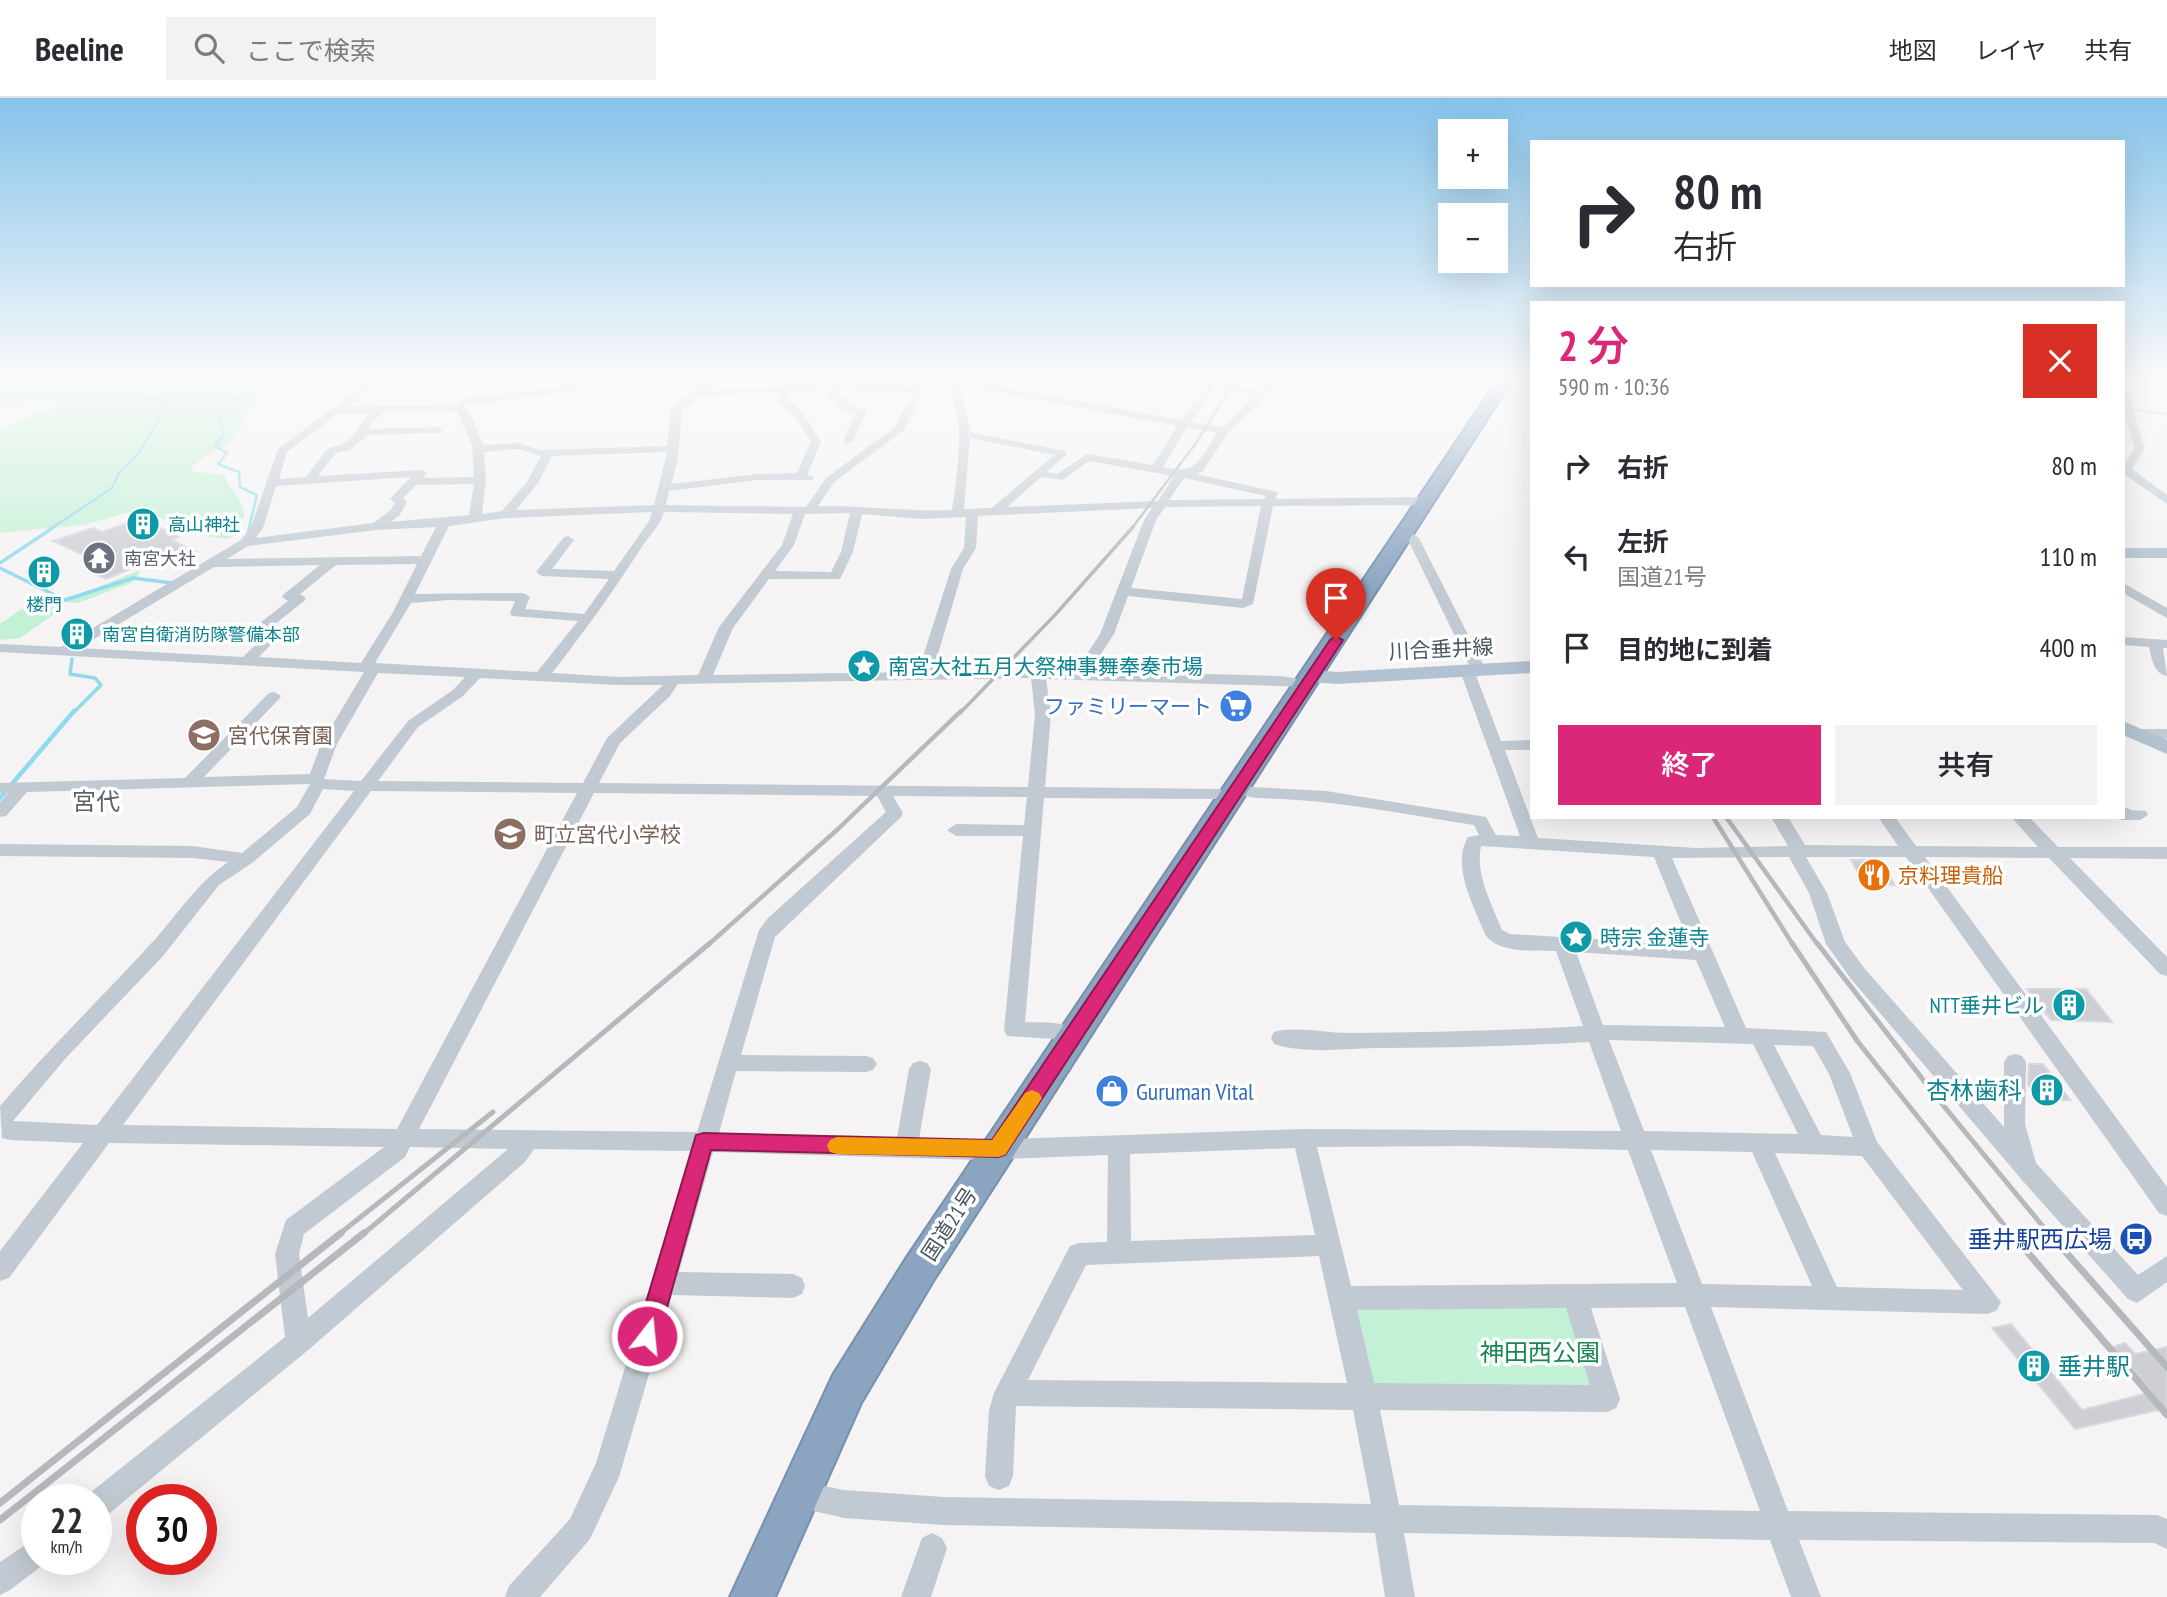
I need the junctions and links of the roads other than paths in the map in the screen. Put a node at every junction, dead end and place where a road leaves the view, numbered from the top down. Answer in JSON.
{"nodes":[{"id":1,"x":478,"y":449,"type":"edge"},
{"id":2,"x":673,"y":449,"type":"edge"},
{"id":3,"x":283,"y":450,"type":"edge"},
{"id":4,"x":332,"y":450,"type":"edge"},
{"id":5,"x":527,"y":450,"type":"edge"},
{"id":6,"x":643,"y":450,"type":"edge"},
{"id":7,"x":812,"y":450,"type":"edge"},
{"id":8,"x":871,"y":450,"type":"edge"},
{"id":9,"x":964,"y":450,"type":"edge"},
{"id":10,"x":1046,"y":450,"type":"edge"},
{"id":11,"x":1168,"y":450,"type":"edge"},
{"id":12,"x":1211,"y":450,"type":"edge"},
{"id":13,"x":1460,"y":450,"type":"edge"},
{"id":14,"x":2139,"y":450,"type":"edge"},
{"id":15,"x":548,"y":453,"type":"junction"},
{"id":16,"x":1156,"y":469,"type":"junction"},
{"id":17,"x":2125,"y":470,"type":"edge"},
{"id":18,"x":1039,"y":473,"type":"junction"},
{"id":19,"x":2125,"y":473,"type":"edge"},
{"id":20,"x":1181,"y":475,"type":"junction"},
{"id":21,"x":801,"y":476,"type":"junction"},
{"id":22,"x":309,"y":480,"type":"junction"},
{"id":23,"x":480,"y":480,"type":"junction"},
{"id":24,"x":830,"y":480,"type":"junction"},
{"id":25,"x":413,"y":482,"type":"junction"},
{"id":26,"x":271,"y":483,"type":"junction"},
{"id":27,"x":663,"y":488,"type":"junction"},
{"id":28,"x":2167,"y":500,"type":"edge"},
{"id":29,"x":1427,"y":501,"type":"junction"},
{"id":30,"x":1268,"y":503,"type":"junction"},
{"id":31,"x":1159,"y":504,"type":"junction"},
{"id":32,"x":660,"y":508,"type":"junction"},
{"id":33,"x":857,"y":509,"type":"junction"},
{"id":34,"x":805,"y":510,"type":"junction"},
{"id":35,"x":996,"y":511,"type":"junction"},
{"id":36,"x":972,"y":513,"type":"junction"},
{"id":37,"x":506,"y":514,"type":"junction"},
{"id":38,"x":957,"y":514,"type":"junction"},
{"id":39,"x":475,"y":517,"type":"junction"},
{"id":40,"x":444,"y":523,"type":"junction"},
{"id":41,"x":376,"y":526,"type":"junction"},
{"id":42,"x":338,"y":531,"type":"junction"},
{"id":43,"x":1405,"y":533,"type":"junction"},
{"id":44,"x":568,"y":540,"type":"dead end"},
{"id":45,"x":245,"y":543,"type":"junction"},
{"id":46,"x":2125,"y":553,"type":"edge"},
{"id":47,"x":2167,"y":553,"type":"edge"},
{"id":48,"x":427,"y":560,"type":"junction"},
{"id":49,"x":310,"y":561,"type":"junction"},
{"id":50,"x":333,"y":561,"type":"junction"},
{"id":51,"x":213,"y":563,"type":"junction"},
{"id":52,"x":618,"y":575,"type":"junction"},
{"id":53,"x":766,"y":575,"type":"junction"},
{"id":54,"x":2125,"y":588,"type":"edge"},
{"id":55,"x":1123,"y":591,"type":"junction"},
{"id":56,"x":406,"y":600,"type":"junction"},
{"id":57,"x":2167,"y":614,"type":"edge"},
{"id":58,"x":587,"y":618,"type":"junction"},
{"id":59,"x":2125,"y":641,"type":"edge"},
{"id":60,"x":2161,"y":644,"type":"edge"},
{"id":61,"x":0,"y":648,"type":"edge"},
{"id":62,"x":66,"y":650,"type":"junction"},
{"id":63,"x":246,"y":662,"type":"junction"},
{"id":64,"x":370,"y":667,"type":"junction"},
{"id":65,"x":1530,"y":667,"type":"edge"},
{"id":66,"x":1473,"y":670,"type":"junction"},
{"id":67,"x":2167,"y":672,"type":"edge"},
{"id":68,"x":477,"y":673,"type":"junction"},
{"id":69,"x":1038,"y":674,"type":"junction"},
{"id":70,"x":1087,"y":675,"type":"junction"},
{"id":71,"x":542,"y":676,"type":"junction"},
{"id":72,"x":925,"y":676,"type":"junction"},
{"id":73,"x":1308,"y":680,"type":"junction"},
{"id":74,"x":703,"y":681,"type":"junction"},
{"id":75,"x":672,"y":682,"type":"junction"},
{"id":76,"x":274,"y":696,"type":"dead end"},
{"id":77,"x":2129,"y":731,"type":"edge"},
{"id":78,"x":2167,"y":734,"type":"edge"},
{"id":79,"x":1530,"y":745,"type":"edge"},
{"id":80,"x":1494,"y":746,"type":"junction"},
{"id":81,"x":2167,"y":748,"type":"edge"},
{"id":82,"x":192,"y":780,"type":"junction"},
{"id":83,"x":317,"y":781,"type":"junction"},
{"id":84,"x":365,"y":786,"type":"junction"},
{"id":85,"x":11,"y":787,"type":"edge"},
{"id":86,"x":586,"y":789,"type":"junction"},
{"id":87,"x":882,"y":791,"type":"junction"},
{"id":88,"x":1035,"y":792,"type":"junction"},
{"id":89,"x":1234,"y":793,"type":"junction"},
{"id":90,"x":0,"y":812,"type":"edge"},
{"id":91,"x":1780,"y":819,"type":"edge"},
{"id":92,"x":1887,"y":819,"type":"edge"},
{"id":93,"x":2021,"y":819,"type":"edge"},
{"id":94,"x":956,"y":830,"type":"dead end"},
{"id":95,"x":1032,"y":831,"type":"junction"},
{"id":96,"x":1490,"y":841,"type":"junction"},
{"id":97,"x":1531,"y":843,"type":"junction"},
{"id":98,"x":0,"y":850,"type":"edge"},
{"id":99,"x":1797,"y":851,"type":"junction"},
{"id":100,"x":1910,"y":851,"type":"junction"},
{"id":101,"x":1661,"y":852,"type":"junction"},
{"id":102,"x":2052,"y":852,"type":"junction"},
{"id":103,"x":2167,"y":853,"type":"edge"},
{"id":104,"x":246,"y":859,"type":"junction"},
{"id":105,"x":1563,"y":944,"type":"junction"},
{"id":106,"x":1703,"y":953,"type":"junction"},
{"id":107,"x":2167,"y":969,"type":"edge"},
{"id":108,"x":1595,"y":1034,"type":"junction"},
{"id":109,"x":1750,"y":1037,"type":"junction"},
{"id":110,"x":1072,"y":1038,"type":"junction"},
{"id":111,"x":1281,"y":1038,"type":"dead end"},
{"id":112,"x":2015,"y":1062,"type":"dead end"},
{"id":113,"x":727,"y":1063,"type":"junction"},
{"id":114,"x":866,"y":1064,"type":"dead end"},
{"id":115,"x":920,"y":1069,"type":"dead end"},
{"id":116,"x":0,"y":1125,"type":"edge"},
{"id":117,"x":103,"y":1134,"type":"junction"},
{"id":118,"x":1304,"y":1138,"type":"junction"},
{"id":119,"x":401,"y":1140,"type":"junction"},
{"id":120,"x":1636,"y":1140,"type":"junction"},
{"id":121,"x":527,"y":1141,"type":"junction"},
{"id":122,"x":704,"y":1142,"type":"junction"},
{"id":123,"x":1759,"y":1143,"type":"junction"},
{"id":124,"x":1119,"y":1144,"type":"junction"},
{"id":125,"x":1814,"y":1144,"type":"junction"},
{"id":126,"x":1868,"y":1146,"type":"junction"},
{"id":127,"x":906,"y":1148,"type":"junction"},
{"id":128,"x":998,"y":1149,"type":"junction"},
{"id":129,"x":2030,"y":1173,"type":"junction"},
{"id":130,"x":2167,"y":1206,"type":"edge"},
{"id":131,"x":1328,"y":1244,"type":"junction"},
{"id":132,"x":1119,"y":1253,"type":"junction"},
{"id":133,"x":2167,"y":1267,"type":"edge"},
{"id":134,"x":0,"y":1270,"type":"edge"},
{"id":135,"x":663,"y":1283,"type":"junction"},
{"id":136,"x":793,"y":1286,"type":"dead end"},
{"id":137,"x":1693,"y":1294,"type":"junction"},
{"id":138,"x":1575,"y":1295,"type":"junction"},
{"id":139,"x":1342,"y":1298,"type":"junction"},
{"id":140,"x":1830,"y":1298,"type":"junction"},
{"id":141,"x":298,"y":1342,"type":"junction"},
{"id":142,"x":1007,"y":1393,"type":"junction"},
{"id":143,"x":1364,"y":1398,"type":"junction"},
{"id":144,"x":999,"y":1476,"type":"dead end"},
{"id":145,"x":112,"y":1493,"type":"edge"},
{"id":146,"x":798,"y":1495,"type":"junction"},
{"id":147,"x":1389,"y":1520,"type":"junction"},
{"id":148,"x":1780,"y":1526,"type":"junction"},
{"id":149,"x":2162,"y":1532,"type":"edge"},
{"id":150,"x":932,"y":1548,"type":"dead end"},
{"id":151,"x":21,"y":1564,"type":"edge"},
{"id":152,"x":0,"y":1580,"type":"edge"},
{"id":153,"x":520,"y":1597,"type":"edge"},
{"id":154,"x":752,"y":1597,"type":"edge"},
{"id":155,"x":916,"y":1597,"type":"edge"},
{"id":156,"x":1400,"y":1597,"type":"edge"},
{"id":157,"x":1806,"y":1597,"type":"edge"}],
"edges":[{"from":1,"to":23,"type":"street"},
{"from":2,"to":27,"type":"street"},
{"from":3,"to":26,"type":"street"},
{"from":4,"to":22,"type":"street"},
{"from":5,"to":15,"type":"street"},
{"from":6,"to":15,"type":"street"},
{"from":7,"to":21,"type":"street"},
{"from":8,"to":24,"type":"street"},
{"from":9,"to":38,"type":"street"},
{"from":10,"to":18,"type":"street"},
{"from":11,"to":16,"type":"street"},
{"from":12,"to":20,"type":"street"},
{"from":13,"to":29,"type":"highway","name":"国道21号"},
{"from":14,"to":17,"type":"street"},
{"from":15,"to":37,"type":"street"},
{"from":16,"to":18,"type":"street"},
{"from":16,"to":20,"type":"street"},
{"from":18,"to":35,"type":"street"},
{"from":19,"to":28,"type":"street"},
{"from":20,"to":30,"type":"street"},
{"from":20,"to":31,"type":"street"},
{"from":21,"to":24,"type":"street"},
{"from":21,"to":27,"type":"street"},
{"from":22,"to":25,"type":"street"},
{"from":22,"to":26,"type":"street"},
{"from":23,"to":25,"type":"street"},
{"from":23,"to":39,"type":"street"},
{"from":24,"to":34,"type":"street"},
{"from":25,"to":41,"type":"street"},
{"from":26,"to":45,"type":"street"},
{"from":27,"to":32,"type":"street"},
{"from":29,"to":30,"type":"street"},
{"from":29,"to":43,"type":"highway","name":"国道21号"},
{"from":30,"to":31,"type":"street"},
{"from":30,"to":55,"type":"street"},
{"from":31,"to":35,"type":"street"},
{"from":31,"to":55,"type":"street"},
{"from":32,"to":34,"type":"street"},
{"from":32,"to":37,"type":"street"},
{"from":32,"to":52,"type":"street"},
{"from":33,"to":34,"type":"street"},
{"from":33,"to":38,"type":"street"},
{"from":33,"to":53,"type":"street"},
{"from":34,"to":53,"type":"street"},
{"from":35,"to":36,"type":"street"},
{"from":36,"to":38,"type":"street"},
{"from":36,"to":72,"type":"street"},
{"from":37,"to":39,"type":"street"},
{"from":39,"to":40,"type":"street"},
{"from":40,"to":41,"type":"street"},
{"from":40,"to":48,"type":"street"},
{"from":41,"to":42,"type":"street"},
{"from":42,"to":45,"type":"street"},
{"from":42,"to":49,"type":"street"},
{"from":43,"to":66,"type":"street"},
{"from":43,"to":73,"type":"highway","name":"国道21号"},
{"from":44,"to":52,"type":"street"},
{"from":45,"to":51,"type":"street"},
{"from":46,"to":47,"type":"main road"},
{"from":48,"to":50,"type":"street"},
{"from":48,"to":56,"type":"street"},
{"from":49,"to":50,"type":"street"},
{"from":49,"to":51,"type":"street"},
{"from":50,"to":63,"type":"street"},
{"from":51,"to":62,"type":"street"},
{"from":52,"to":58,"type":"street"},
{"from":53,"to":74,"type":"street"},
{"from":54,"to":57,"type":"street"},
{"from":55,"to":70,"type":"street"},
{"from":56,"to":58,"type":"street"},
{"from":56,"to":64,"type":"street"},
{"from":58,"to":71,"type":"street"},
{"from":59,"to":60,"type":"street"},
{"from":60,"to":67,"type":"street"},
{"from":61,"to":62,"type":"street"},
{"from":62,"to":63,"type":"street"},
{"from":63,"to":64,"type":"street"},
{"from":64,"to":68,"type":"street"},
{"from":64,"to":83,"type":"street"},
{"from":65,"to":66,"type":"main road","name":"川合垂井線"},
{"from":66,"to":73,"type":"main road","name":"川合垂井線"},
{"from":66,"to":80,"type":"street"},
{"from":68,"to":71,"type":"street"},
{"from":68,"to":84,"type":"street"},
{"from":69,"to":70,"type":"street"},
{"from":69,"to":72,"type":"street"},
{"from":69,"to":88,"type":"street"},
{"from":70,"to":73,"type":"street"},
{"from":71,"to":75,"type":"street"},
{"from":72,"to":74,"type":"street"},
{"from":73,"to":89,"type":"highway","name":"国道21号"},
{"from":74,"to":75,"type":"street"},
{"from":75,"to":86,"type":"street"},
{"from":76,"to":82,"type":"street"},
{"from":77,"to":78,"type":"street"},
{"from":77,"to":81,"type":"main road"},
{"from":79,"to":80,"type":"street"},
{"from":80,"to":97,"type":"street"},
{"from":82,"to":83,"type":"street"},
{"from":82,"to":85,"type":"street"},
{"from":83,"to":84,"type":"street"},
{"from":83,"to":104,"type":"street"},
{"from":84,"to":86,"type":"street"},
{"from":84,"to":117,"type":"street"},
{"from":85,"to":90,"type":"street"},
{"from":86,"to":87,"type":"street"},
{"from":86,"to":119,"type":"street"},
{"from":87,"to":88,"type":"street"},
{"from":87,"to":113,"type":"street"},
{"from":88,"to":89,"type":"street"},
{"from":88,"to":95,"type":"street"},
{"from":89,"to":96,"type":"street"},
{"from":89,"to":110,"type":"highway","name":"国道21号"},
{"from":91,"to":99,"type":"street"},
{"from":92,"to":100,"type":"street"},
{"from":93,"to":102,"type":"street"},
{"from":94,"to":95,"type":"street"},
{"from":95,"to":110,"type":"street"},
{"from":96,"to":97,"type":"street"},
{"from":96,"to":105,"type":"street"},
{"from":97,"to":101,"type":"street"},
{"from":98,"to":104,"type":"street"},
{"from":99,"to":100,"type":"street"},
{"from":99,"to":101,"type":"street"},
{"from":99,"to":129,"type":"street"},
{"from":100,"to":102,"type":"street"},
{"from":100,"to":130,"type":"street"},
{"from":101,"to":106,"type":"street"},
{"from":102,"to":103,"type":"street"},
{"from":102,"to":107,"type":"street"},
{"from":104,"to":116,"type":"street"},
{"from":105,"to":106,"type":"street"},
{"from":105,"to":108,"type":"street"},
{"from":106,"to":109,"type":"street"},
{"from":108,"to":109,"type":"street"},
{"from":108,"to":111,"type":"street"},
{"from":108,"to":120,"type":"street"},
{"from":109,"to":125,"type":"street"},
{"from":109,"to":126,"type":"street"},
{"from":110,"to":128,"type":"highway","name":"国道21号"},
{"from":112,"to":129,"type":"street"},
{"from":113,"to":114,"type":"street"},
{"from":113,"to":122,"type":"street"},
{"from":115,"to":127,"type":"street"},
{"from":116,"to":117,"type":"street"},
{"from":117,"to":119,"type":"street"},
{"from":117,"to":134,"type":"street"},
{"from":118,"to":120,"type":"street"},
{"from":118,"to":124,"type":"street"},
{"from":118,"to":131,"type":"street"},
{"from":119,"to":121,"type":"street"},
{"from":119,"to":141,"type":"street"},
{"from":120,"to":123,"type":"street"},
{"from":120,"to":137,"type":"street"},
{"from":121,"to":122,"type":"street"},
{"from":121,"to":141,"type":"street"},
{"from":122,"to":127,"type":"street"},
{"from":122,"to":135,"type":"street"},
{"from":123,"to":125,"type":"street"},
{"from":123,"to":140,"type":"street"},
{"from":124,"to":128,"type":"street"},
{"from":124,"to":132,"type":"street"},
{"from":125,"to":126,"type":"street"},
{"from":126,"to":140,"type":"street"},
{"from":127,"to":128,"type":"street"},
{"from":128,"to":146,"type":"highway","name":"国道21号"},
{"from":129,"to":133,"type":"street"},
{"from":131,"to":132,"type":"street"},
{"from":131,"to":139,"type":"street"},
{"from":132,"to":142,"type":"street"},
{"from":135,"to":136,"type":"street"},
{"from":135,"to":153,"type":"street"},
{"from":137,"to":138,"type":"street"},
{"from":137,"to":140,"type":"street"},
{"from":137,"to":148,"type":"street"},
{"from":138,"to":139,"type":"street"},
{"from":138,"to":143,"type":"street"},
{"from":139,"to":143,"type":"street"},
{"from":141,"to":145,"type":"street"},
{"from":142,"to":143,"type":"street"},
{"from":142,"to":144,"type":"street"},
{"from":143,"to":147,"type":"street"},
{"from":146,"to":147,"type":"street"},
{"from":146,"to":154,"type":"highway","name":"国道21号"},
{"from":147,"to":148,"type":"street"},
{"from":147,"to":156,"type":"street"},
{"from":148,"to":149,"type":"street"},
{"from":148,"to":157,"type":"street"},
{"from":150,"to":155,"type":"street"},
{"from":151,"to":152,"type":"street"}]}
